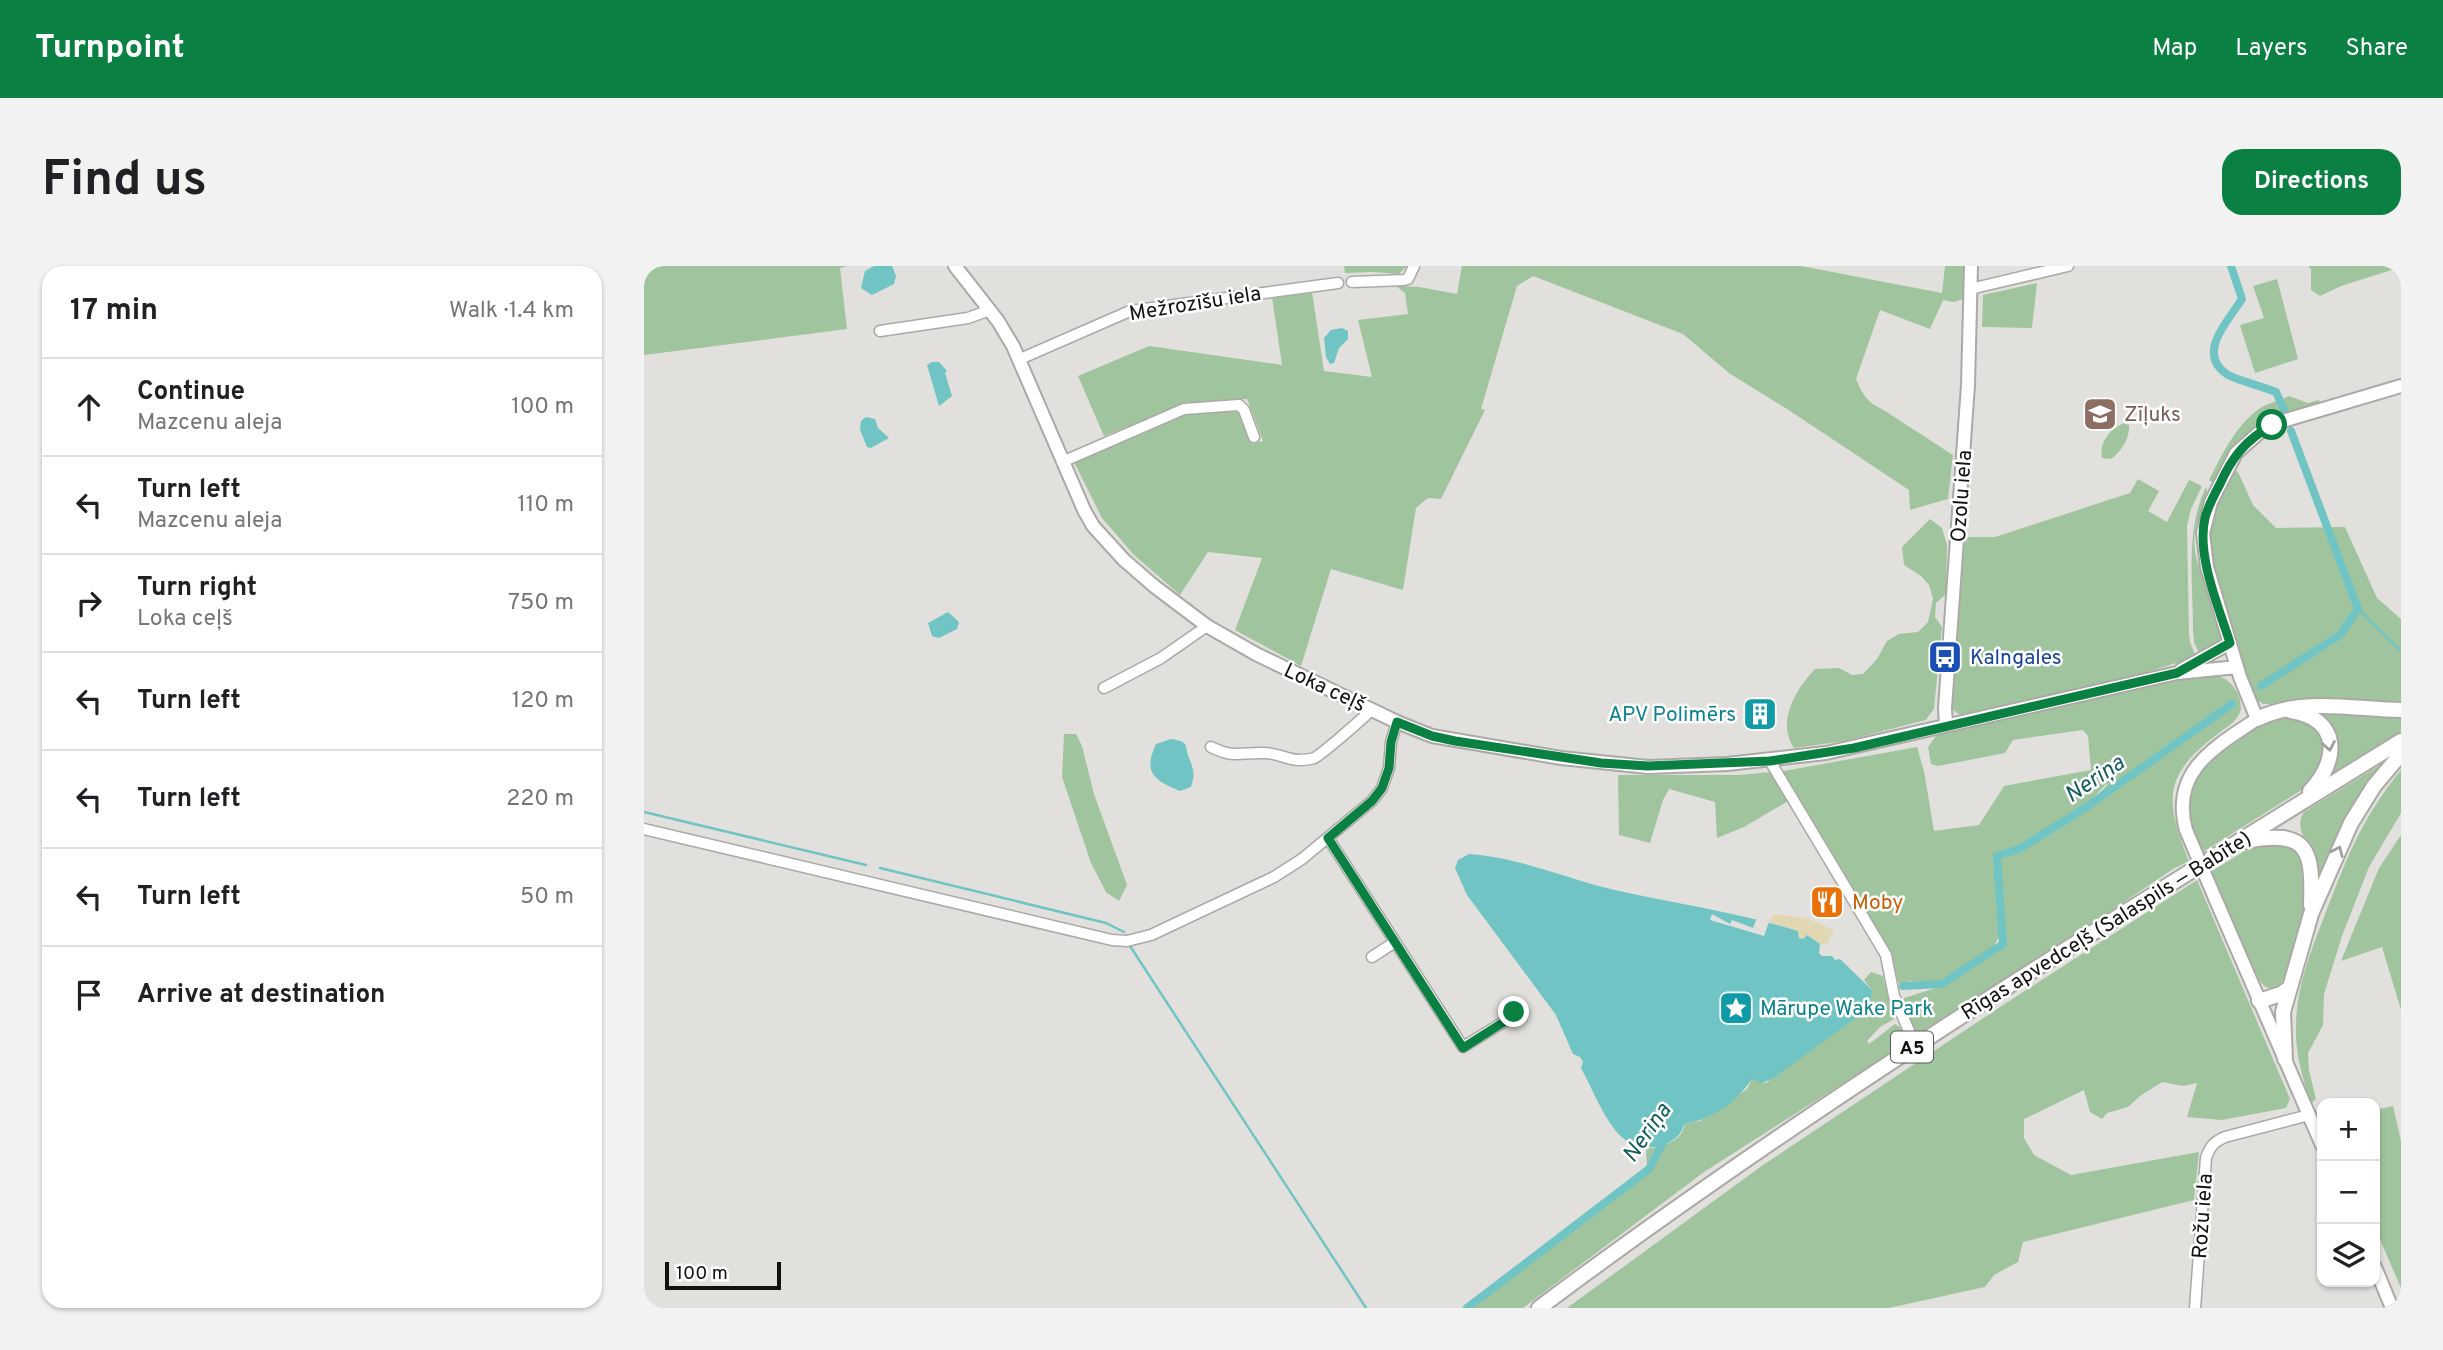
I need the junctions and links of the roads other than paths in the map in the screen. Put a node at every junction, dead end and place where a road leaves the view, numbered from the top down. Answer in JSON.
{"nodes":[{"id":1,"x":955,"y":266,"type":"edge"},
{"id":2,"x":1414,"y":266,"type":"edge"},
{"id":3,"x":1971,"y":266,"type":"edge"},
{"id":4,"x":2068,"y":266,"type":"edge"},
{"id":5,"x":1352,"y":282,"type":"dead end"},
{"id":6,"x":1338,"y":283,"type":"dead end"},
{"id":7,"x":1970,"y":289,"type":"junction"},
{"id":8,"x":990,"y":310,"type":"junction"},
{"id":9,"x":880,"y":331,"type":"dead end"},
{"id":10,"x":1020,"y":359,"type":"junction"},
{"id":11,"x":2401,"y":386,"type":"edge"},
{"id":12,"x":1254,"y":436,"type":"dead end"},
{"id":13,"x":1062,"y":462,"type":"junction"},
{"id":14,"x":1207,"y":626,"type":"junction"},
{"id":15,"x":2230,"y":643,"type":"junction"},
{"id":16,"x":2237,"y":667,"type":"junction"},
{"id":17,"x":2177,"y":673,"type":"junction"},
{"id":18,"x":1104,"y":688,"type":"dead end"},
{"id":19,"x":1372,"y":709,"type":"junction"},
{"id":20,"x":2280,"y":710,"type":"junction"},
{"id":21,"x":2401,"y":710,"type":"edge"},
{"id":22,"x":2256,"y":719,"type":"junction"},
{"id":23,"x":1397,"y":722,"type":"junction"},
{"id":24,"x":1946,"y":725,"type":"junction"},
{"id":25,"x":2401,"y":741,"type":"edge"},
{"id":26,"x":1211,"y":747,"type":"dead end"},
{"id":27,"x":2401,"y":754,"type":"edge"},
{"id":28,"x":1770,"y":761,"type":"junction"},
{"id":29,"x":2294,"y":807,"type":"junction"},
{"id":30,"x":644,"y":829,"type":"edge"},
{"id":31,"x":1328,"y":838,"type":"junction"},
{"id":32,"x":2238,"y":842,"type":"junction"},
{"id":33,"x":2311,"y":914,"type":"junction"},
{"id":34,"x":1395,"y":942,"type":"junction"},
{"id":35,"x":1372,"y":957,"type":"dead end"},
{"id":36,"x":2288,"y":989,"type":"junction"},
{"id":37,"x":2259,"y":1001,"type":"junction"},
{"id":38,"x":1514,"y":1012,"type":"dead end"},
{"id":39,"x":1915,"y":1045,"type":"junction"},
{"id":40,"x":2285,"y":1059,"type":"junction"},
{"id":41,"x":2309,"y":1115,"type":"junction"},
{"id":42,"x":2317,"y":1133,"type":"edge"},
{"id":43,"x":2380,"y":1279,"type":"edge"},
{"id":44,"x":1539,"y":1308,"type":"edge"},
{"id":45,"x":2195,"y":1308,"type":"edge"},
{"id":46,"x":2392,"y":1308,"type":"edge"}],
"edges":[{"from":1,"to":8,"type":"main road","name":"Loka ceļš"},
{"from":2,"to":5,"type":"street"},
{"from":3,"to":7,"type":"main road","name":"Ozolu iela"},
{"from":4,"to":7,"type":"street"},
{"from":6,"to":10,"type":"street","name":"Mežrozīšu iela"},
{"from":7,"to":24,"type":"main road","name":"Ozolu iela"},
{"from":8,"to":9,"type":"street"},
{"from":8,"to":10,"type":"main road","name":"Loka ceļš"},
{"from":10,"to":13,"type":"main road","name":"Loka ceļš"},
{"from":11,"to":15,"type":"main road"},
{"from":12,"to":13,"type":"street"},
{"from":13,"to":14,"type":"main road","name":"Loka ceļš"},
{"from":14,"to":18,"type":"street"},
{"from":14,"to":19,"type":"main road","name":"Loka ceļš"},
{"from":15,"to":16,"type":"main road"},
{"from":15,"to":17,"type":"main road","name":"Loka ceļš"},
{"from":16,"to":17,"type":"main road","name":"Loka ceļš"},
{"from":16,"to":22,"type":"main road"},
{"from":17,"to":24,"type":"main road","name":"Loka ceļš"},
{"from":19,"to":23,"type":"main road","name":"Loka ceļš"},
{"from":19,"to":26,"type":"street"},
{"from":20,"to":21,"type":"highway"},
{"from":20,"to":22,"type":"highway"},
{"from":20,"to":29,"type":"highway","one_way":true},
{"from":22,"to":37,"type":"main road","bridge":true},
{"from":23,"to":28,"type":"main road","name":"Loka ceļš"},
{"from":23,"to":31,"type":"street"},
{"from":24,"to":28,"type":"main road","name":"Loka ceļš"},
{"from":25,"to":29,"type":"highway","name":"Rīgas apvedceļš (Salaspils — Babīte)","number":"A5"},
{"from":33,"to":27,"type":"highway","one_way":true},
{"from":28,"to":39,"type":"street"},
{"from":29,"to":32,"type":"highway","name":"Rīgas apvedceļš (Salaspils — Babīte)","number":"A5"},
{"from":30,"to":31,"type":"street"},
{"from":31,"to":34,"type":"street"},
{"from":32,"to":33,"type":"highway"},
{"from":32,"to":39,"type":"highway","name":"Rīgas apvedceļš (Salaspils — Babīte)","number":"A5"},
{"from":33,"to":36,"type":"highway"},
{"from":34,"to":35,"type":"street"},
{"from":34,"to":38,"type":"street"},
{"from":36,"to":37,"type":"highway"},
{"from":36,"to":40,"type":"highway"},
{"from":37,"to":40,"type":"main road"},
{"from":39,"to":44,"type":"highway","name":"Rīgas apvedceļš (Salaspils — Babīte)","number":"A5"},
{"from":40,"to":41,"type":"main road"},
{"from":41,"to":42,"type":"main road"},
{"from":41,"to":45,"type":"street","name":"Rožu iela"},
{"from":43,"to":46,"type":"main road"}]}
